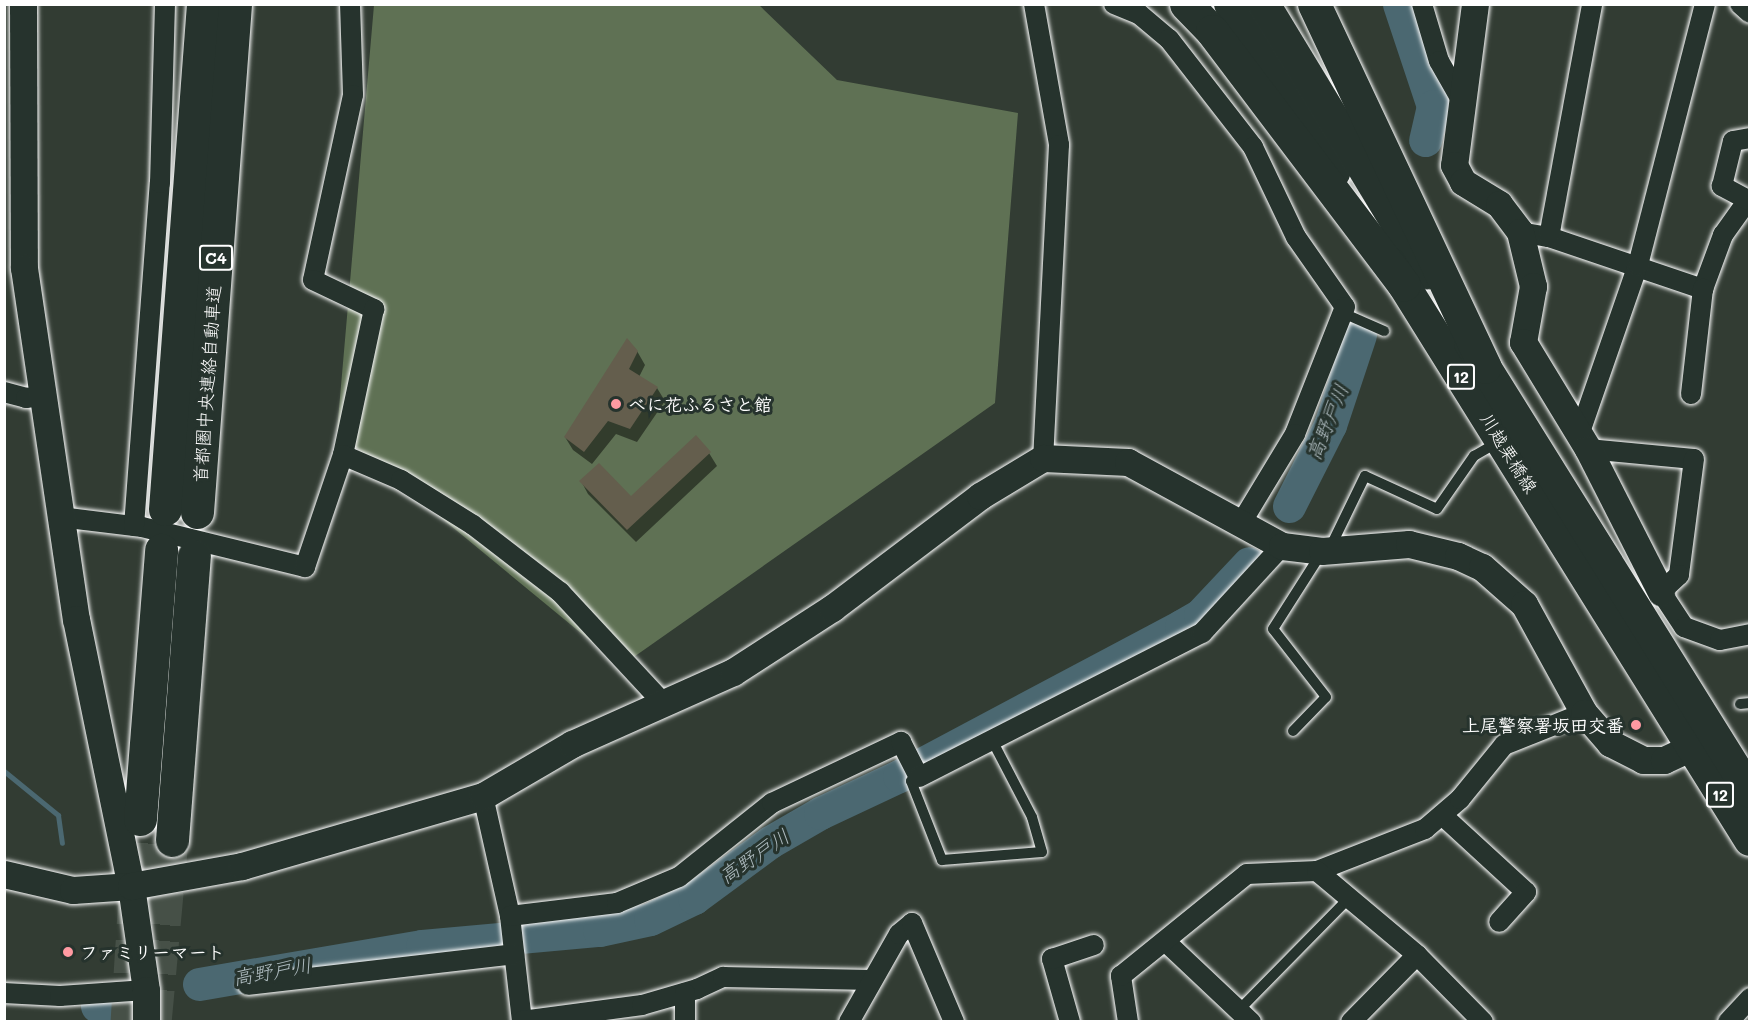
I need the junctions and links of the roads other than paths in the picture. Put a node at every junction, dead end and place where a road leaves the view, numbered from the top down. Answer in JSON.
{"nodes":[{"id":1,"x":23,"y":4,"type":"edge"},
{"id":2,"x":165,"y":4,"type":"edge"},
{"id":3,"x":195,"y":4,"type":"edge"},
{"id":4,"x":203,"y":4,"type":"edge"},
{"id":5,"x":235,"y":4,"type":"edge"},
{"id":6,"x":249,"y":4,"type":"edge"},
{"id":7,"x":350,"y":4,"type":"edge"},
{"id":8,"x":1034,"y":4,"type":"edge"},
{"id":9,"x":1114,"y":4,"type":"edge"},
{"id":10,"x":1186,"y":4,"type":"edge"},
{"id":11,"x":1230,"y":4,"type":"edge"},
{"id":12,"x":1264,"y":4,"type":"edge"},
{"id":13,"x":1314,"y":4,"type":"edge"},
{"id":14,"x":1422,"y":4,"type":"edge"},
{"id":15,"x":1475,"y":4,"type":"edge"},
{"id":16,"x":1592,"y":4,"type":"edge"},
{"id":17,"x":1705,"y":4,"type":"edge"},
{"id":18,"x":1740,"y":4,"type":"edge"},
{"id":19,"x":1749,"y":13,"type":"edge"},
{"id":20,"x":1460,"y":98,"type":"junction"},
{"id":21,"x":194,"y":124,"type":"junction"},
{"id":22,"x":1749,"y":138,"type":"edge"},
{"id":23,"x":222,"y":187,"type":"junction"},
{"id":24,"x":1520,"y":232,"type":"junction"},
{"id":25,"x":1549,"y":237,"type":"junction"},
{"id":26,"x":1638,"y":265,"type":"junction"},
{"id":27,"x":1404,"y":285,"type":"junction"},
{"id":28,"x":1703,"y":289,"type":"junction"},
{"id":29,"x":1342,"y":313,"type":"junction"},
{"id":30,"x":1384,"y":331,"type":"dead end"},
{"id":31,"x":1485,"y":367,"type":"junction"},
{"id":32,"x":4,"y":392,"type":"edge"},
{"id":33,"x":1691,"y":394,"type":"dead end"},
{"id":34,"x":43,"y":396,"type":"junction"},
{"id":35,"x":1501,"y":440,"type":"junction"},
{"id":36,"x":1584,"y":442,"type":"junction"},
{"id":37,"x":343,"y":455,"type":"junction"},
{"id":38,"x":1043,"y":458,"type":"junction"},
{"id":39,"x":165,"y":509,"type":"dead end"},
{"id":40,"x":197,"y":512,"type":"dead end"},
{"id":41,"x":60,"y":517,"type":"junction"},
{"id":42,"x":1241,"y":523,"type":"junction"},
{"id":43,"x":134,"y":526,"type":"junction"},
{"id":44,"x":1282,"y":546,"type":"junction"},
{"id":45,"x":162,"y":550,"type":"dead end"},
{"id":46,"x":1325,"y":551,"type":"junction"},
{"id":47,"x":194,"y":556,"type":"dead end"},
{"id":48,"x":1661,"y":592,"type":"junction"},
{"id":49,"x":1749,"y":634,"type":"edge"},
{"id":50,"x":664,"y":704,"type":"junction"},
{"id":51,"x":1584,"y":713,"type":"junction"},
{"id":52,"x":1293,"y":731,"type":"dead end"},
{"id":53,"x":992,"y":740,"type":"junction"},
{"id":54,"x":1702,"y":744,"type":"junction"},
{"id":55,"x":919,"y":777,"type":"junction"},
{"id":56,"x":1748,"y":787,"type":"edge"},
{"id":57,"x":483,"y":796,"type":"junction"},
{"id":58,"x":1442,"y":815,"type":"junction"},
{"id":59,"x":140,"y":819,"type":"tunnel mouth"},
{"id":60,"x":172,"y":840,"type":"tunnel mouth"},
{"id":61,"x":1749,"y":840,"type":"edge"},
{"id":62,"x":1317,"y":871,"type":"junction"},
{"id":63,"x":4,"y":874,"type":"edge"},
{"id":64,"x":130,"y":886,"type":"junction"},
{"id":65,"x":1349,"y":898,"type":"junction"},
{"id":66,"x":510,"y":916,"type":"junction"},
{"id":67,"x":1499,"y":922,"type":"dead end"},
{"id":68,"x":1167,"y":942,"type":"junction"},
{"id":69,"x":1094,"y":945,"type":"dead end"},
{"id":70,"x":514,"y":954,"type":"junction"},
{"id":71,"x":1417,"y":954,"type":"junction"},
{"id":72,"x":872,"y":980,"type":"junction"},
{"id":73,"x":248,"y":985,"type":"dead end"},
{"id":74,"x":146,"y":990,"type":"junction"},
{"id":75,"x":4,"y":993,"type":"edge"},
{"id":76,"x":685,"y":993,"type":"junction"},
{"id":77,"x":1749,"y":998,"type":"edge"},
{"id":78,"x":606,"y":1016,"type":"edge"},
{"id":79,"x":1245,"y":1016,"type":"edge"},
{"id":80,"x":948,"y":1018,"type":"edge"},
{"id":81,"x":522,"y":1021,"type":"edge"},
{"id":82,"x":146,"y":1022,"type":"edge"},
{"id":83,"x":685,"y":1022,"type":"edge"},
{"id":84,"x":849,"y":1022,"type":"edge"},
{"id":85,"x":1070,"y":1022,"type":"edge"},
{"id":86,"x":1128,"y":1022,"type":"edge"},
{"id":87,"x":1351,"y":1022,"type":"edge"},
{"id":88,"x":1483,"y":1022,"type":"edge"},
{"id":89,"x":1728,"y":1022,"type":"edge"}],
"edges":[{"from":1,"to":34,"type":"street"},
{"from":2,"to":43,"type":"street"},
{"from":3,"to":21,"type":"highway"},
{"from":4,"to":21,"type":"highway","name":"首都圏中央連絡自動車道","number":"C4"},
{"from":5,"to":23,"type":"highway","name":"首都圏中央連絡自動車道","number":"C4"},
{"from":6,"to":23,"type":"highway"},
{"from":7,"to":37,"type":"street"},
{"from":8,"to":38,"type":"street"},
{"from":9,"to":29,"type":"street"},
{"from":10,"to":27,"type":"highway"},
{"from":11,"to":27,"type":"main road","name":"川越栗橋線","number":"12"},
{"from":12,"to":31,"type":"main road","name":"川越栗橋線","number":"12"},
{"from":13,"to":31,"type":"highway"},
{"from":14,"to":20,"type":"street"},
{"from":15,"to":20,"type":"street"},
{"from":16,"to":25,"type":"street"},
{"from":17,"to":26,"type":"street"},
{"from":18,"to":19,"type":"street"},
{"from":20,"to":24,"type":"street"},
{"from":21,"to":39,"type":"highway","name":"首都圏中央連絡自動車道","number":"C4"},
{"from":22,"to":28,"type":"street"},
{"from":23,"to":40,"type":"highway","name":"首都圏中央連絡自動車道","number":"C4"},
{"from":24,"to":25,"type":"street"},
{"from":24,"to":36,"type":"street"},
{"from":25,"to":26,"type":"street"},
{"from":26,"to":28,"type":"street"},
{"from":26,"to":36,"type":"street"},
{"from":27,"to":35,"type":"main road","name":"川越栗橋線","number":"12"},
{"from":28,"to":33,"type":"street"},
{"from":29,"to":30,"type":"lane"},
{"from":29,"to":42,"type":"street"},
{"from":31,"to":54,"type":"main road","name":"川越栗橋線","number":"12"},
{"from":32,"to":34,"type":"street"},
{"from":34,"to":41,"type":"street"},
{"from":35,"to":46,"type":"lane"},
{"from":35,"to":54,"type":"main road","name":"川越栗橋線","number":"12"},
{"from":36,"to":48,"type":"street"},
{"from":36,"to":48,"type":"street"},
{"from":37,"to":43,"type":"street"},
{"from":37,"to":50,"type":"street"},
{"from":38,"to":42,"type":"street"},
{"from":38,"to":50,"type":"street"},
{"from":41,"to":43,"type":"street"},
{"from":41,"to":64,"type":"street"},
{"from":42,"to":44,"type":"street"},
{"from":44,"to":46,"type":"street"},
{"from":44,"to":53,"type":"street"},
{"from":45,"to":59,"type":"highway"},
{"from":46,"to":51,"type":"street"},
{"from":46,"to":52,"type":"lane"},
{"from":47,"to":60,"type":"highway"},
{"from":48,"to":49,"type":"street"},
{"from":50,"to":57,"type":"street"},
{"from":51,"to":54,"type":"street"},
{"from":51,"to":58,"type":"street"},
{"from":53,"to":55,"type":"street"},
{"from":53,"to":55,"type":"lane"},
{"from":54,"to":56,"type":"main road","name":"川越栗橋線","number":"12"},
{"from":54,"to":61,"type":"main road","name":"川越栗橋線","number":"12"},
{"from":55,"to":66,"type":"street"},
{"from":57,"to":64,"type":"street"},
{"from":57,"to":66,"type":"street"},
{"from":58,"to":62,"type":"street"},
{"from":58,"to":67,"type":"street"},
{"from":62,"to":65,"type":"street"},
{"from":62,"to":68,"type":"street"},
{"from":63,"to":64,"type":"street"},
{"from":64,"to":74,"type":"street"},
{"from":65,"to":71,"type":"street"},
{"from":65,"to":79,"type":"lane"},
{"from":66,"to":70,"type":"street"},
{"from":68,"to":79,"type":"street"},
{"from":68,"to":86,"type":"street"},
{"from":69,"to":85,"type":"street"},
{"from":70,"to":73,"type":"street"},
{"from":70,"to":81,"type":"street"},
{"from":71,"to":87,"type":"street"},
{"from":71,"to":88,"type":"street"},
{"from":72,"to":76,"type":"street"},
{"from":72,"to":80,"type":"street"},
{"from":72,"to":84,"type":"street"},
{"from":74,"to":75,"type":"street"},
{"from":74,"to":82,"type":"street"},
{"from":76,"to":78,"type":"street"},
{"from":76,"to":83,"type":"street"},
{"from":77,"to":89,"type":"street"},
{"from":78,"to":81,"type":"street"}]}
